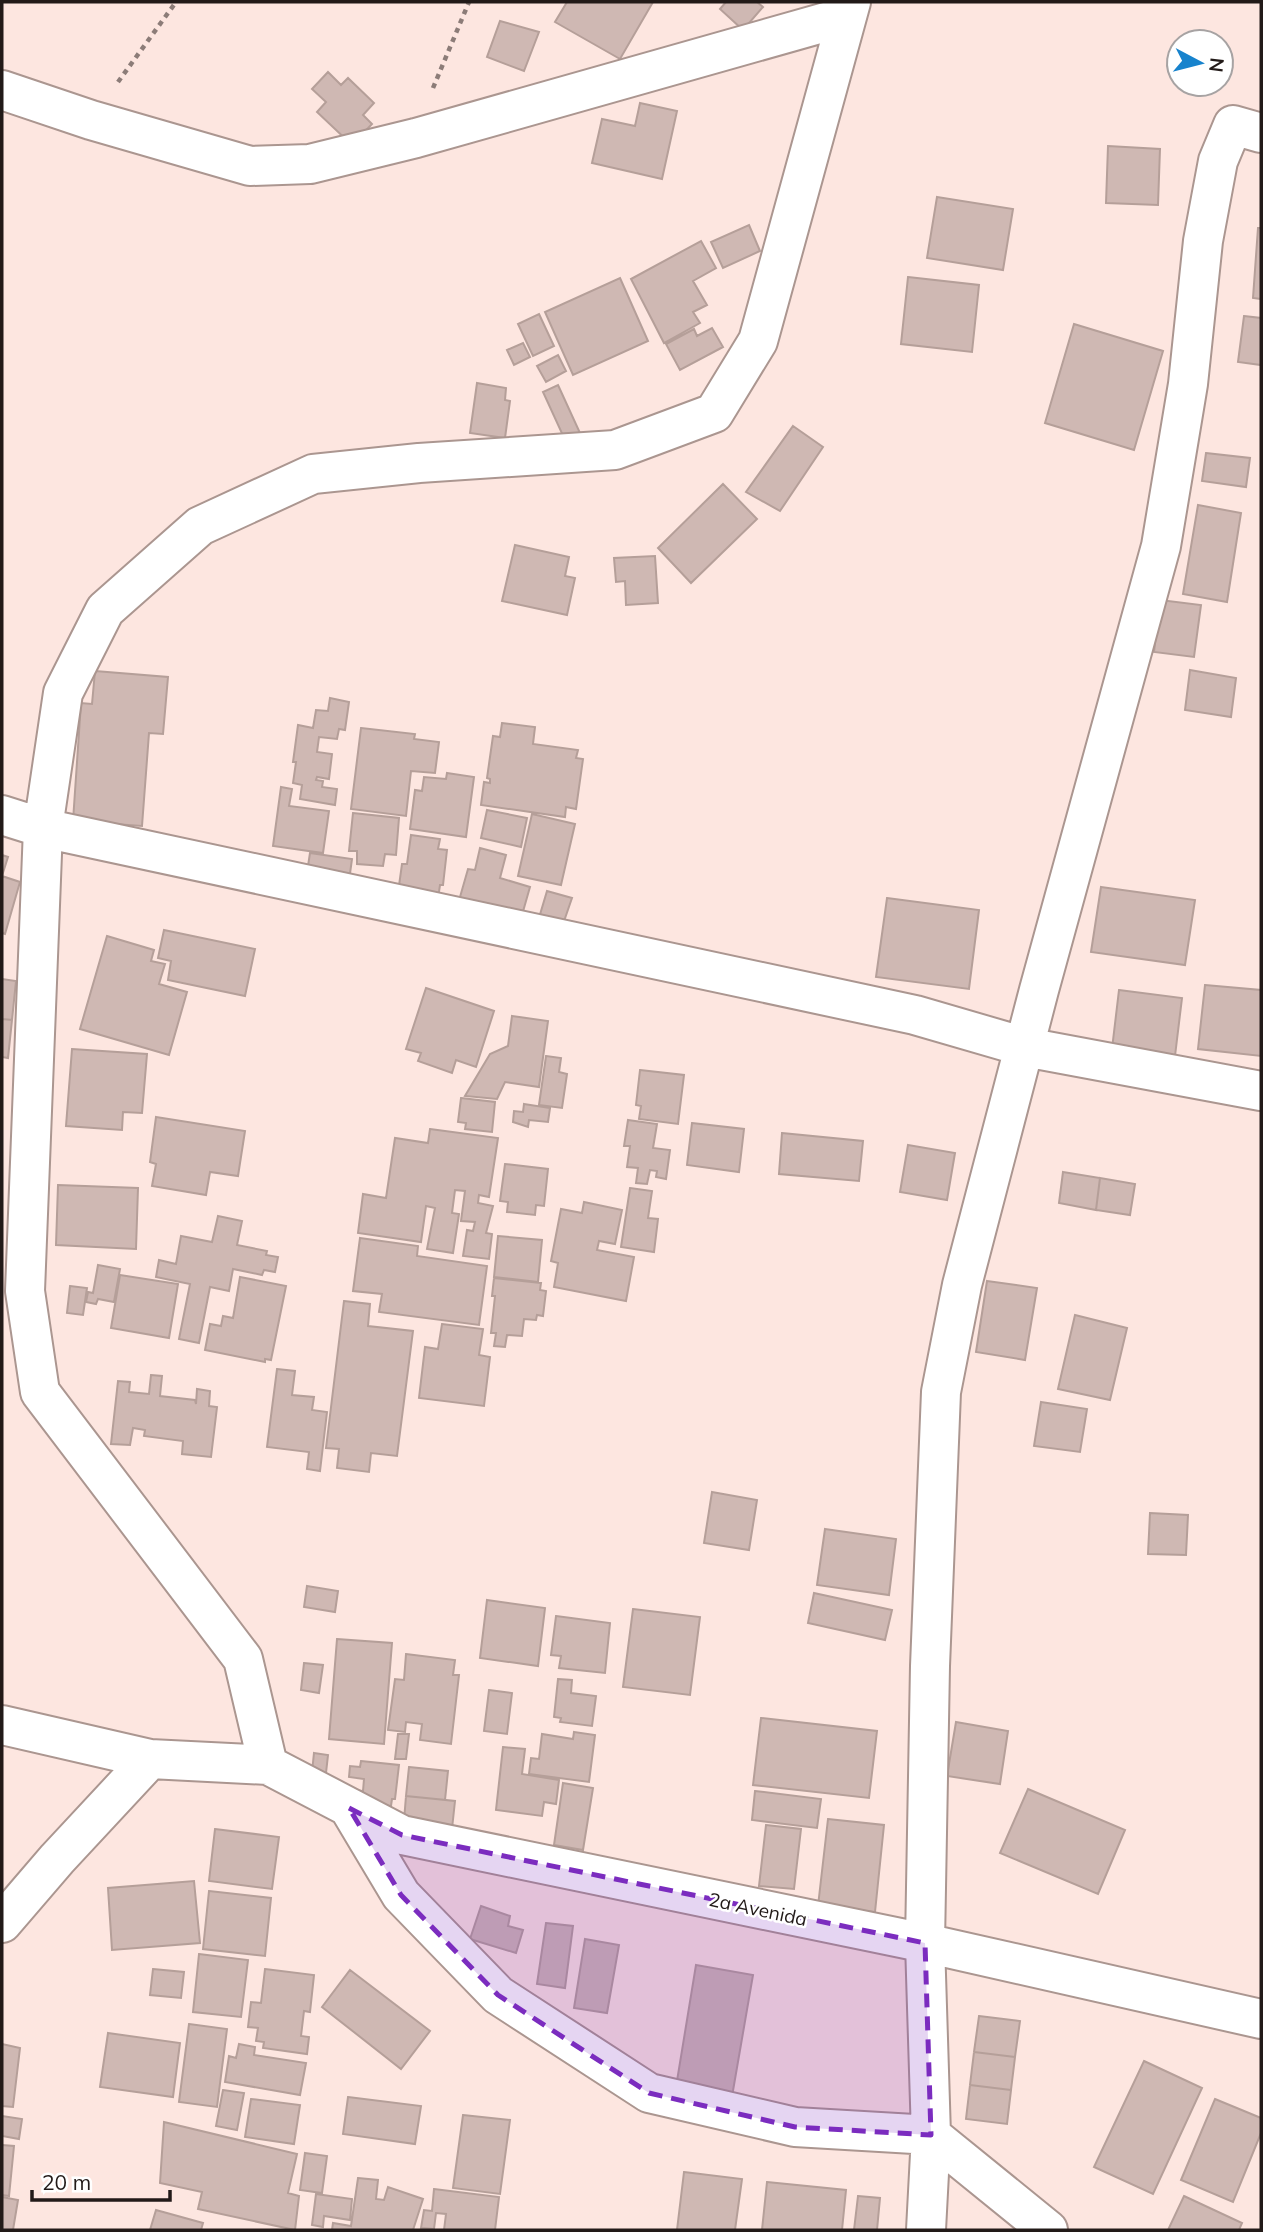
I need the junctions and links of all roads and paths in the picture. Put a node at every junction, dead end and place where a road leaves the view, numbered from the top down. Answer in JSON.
{"nodes":[{"id":1,"x":176,"y":2,"type":"edge"},
{"id":2,"x":468,"y":2,"type":"edge"},
{"id":3,"x":849,"y":9,"type":"edge"},
{"id":4,"x":2,"y":90,"type":"edge"},
{"id":5,"x":90,"y":120,"type":"junction"},
{"id":6,"x":1261,"y":133,"type":"edge"},
{"id":7,"x":416,"y":138,"type":"junction"},
{"id":8,"x":2,"y":815,"type":"edge"},
{"id":9,"x":43,"y":828,"type":"junction"},
{"id":10,"x":1026,"y":1047,"type":"junction"},
{"id":11,"x":1261,"y":1091,"type":"edge"},
{"id":12,"x":2,"y":1725,"type":"edge"},
{"id":13,"x":150,"y":1759,"type":"junction"},
{"id":14,"x":268,"y":1765,"type":"junction"},
{"id":15,"x":349,"y":1808,"type":"junction"},
{"id":16,"x":2,"y":1923,"type":"edge"},
{"id":17,"x":925,"y":1943,"type":"junction"},
{"id":18,"x":1261,"y":2019,"type":"edge"},
{"id":19,"x":931,"y":2135,"type":"junction"},
{"id":20,"x":926,"y":2230,"type":"edge"},
{"id":21,"x":1048,"y":2230,"type":"edge"}],
"edges":[{"from":1,"to":5,"type":"path"},
{"from":2,"to":7,"type":"path"},
{"from":3,"to":7,"type":"street"},
{"from":3,"to":9,"type":"street"},
{"from":4,"to":5,"type":"street"},
{"from":5,"to":7,"type":"street"},
{"from":6,"to":10,"type":"street"},
{"from":8,"to":9,"type":"street"},
{"from":9,"to":10,"type":"street"},
{"from":9,"to":14,"type":"street"},
{"from":10,"to":11,"type":"street"},
{"from":10,"to":17,"type":"street"},
{"from":12,"to":13,"type":"street"},
{"from":13,"to":14,"type":"street"},
{"from":13,"to":16,"type":"street"},
{"from":14,"to":15,"type":"street","name":"2a Avenida"},
{"from":15,"to":17,"type":"street","name":"2a Avenida"},
{"from":15,"to":19,"type":"street"},
{"from":17,"to":18,"type":"street","name":"2a Avenida"},
{"from":17,"to":19,"type":"street"},
{"from":19,"to":20,"type":"street"},
{"from":19,"to":21,"type":"street"}]}
